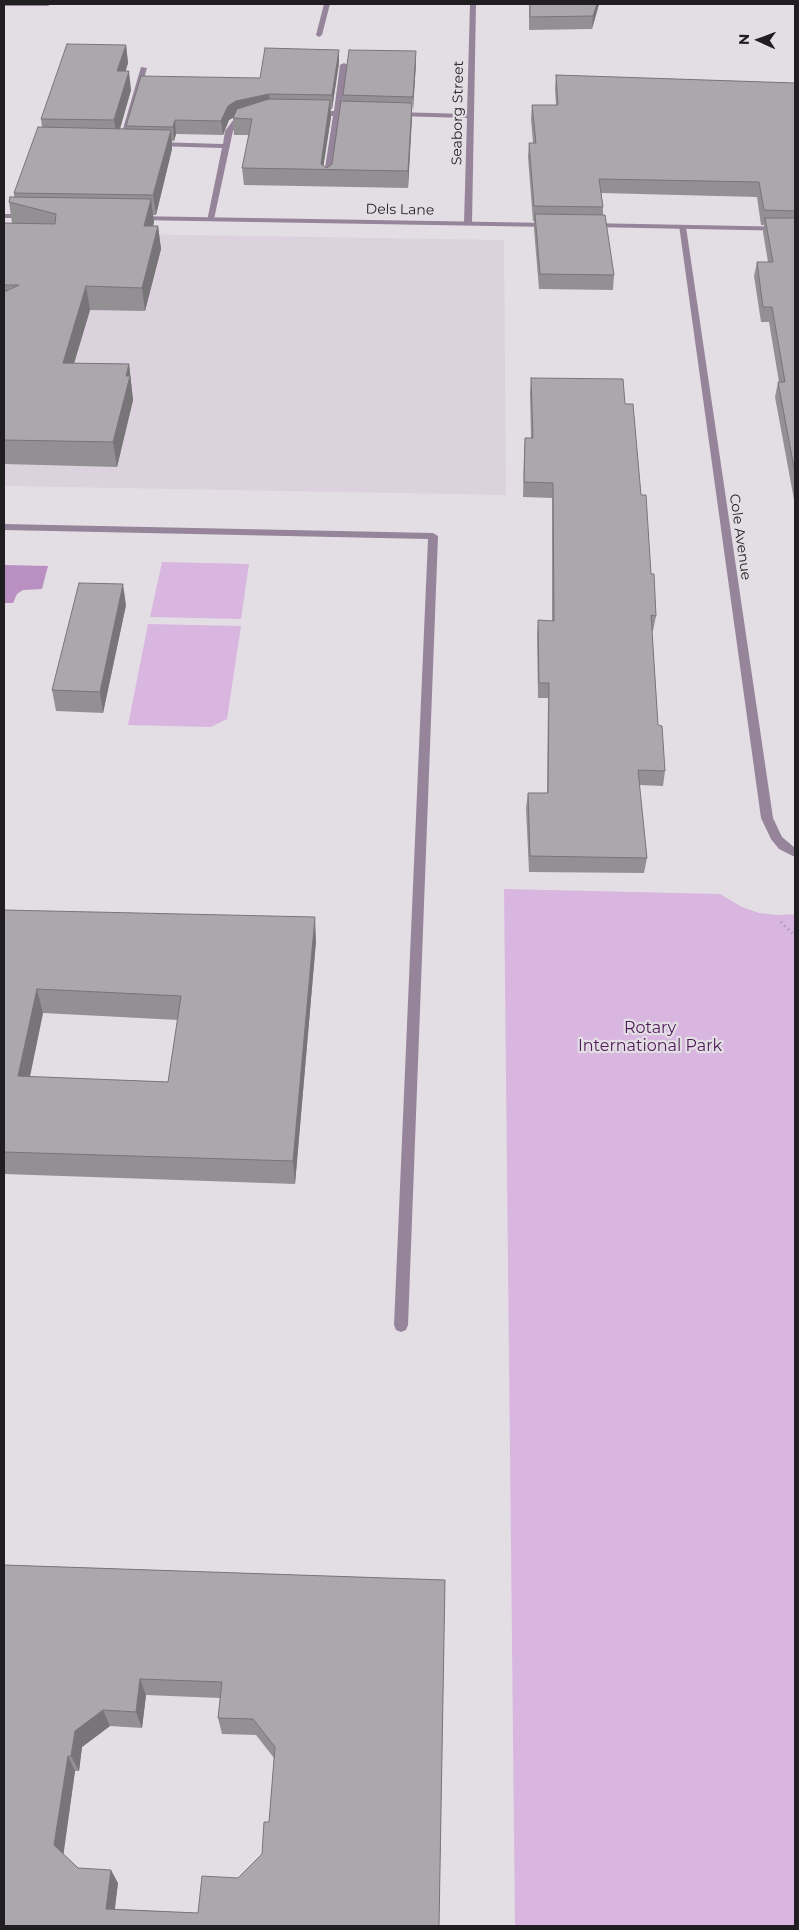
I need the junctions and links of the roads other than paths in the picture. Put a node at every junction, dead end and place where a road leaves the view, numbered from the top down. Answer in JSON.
{"nodes":[{"id":1,"x":4,"y":4,"type":"edge"},
{"id":2,"x":48,"y":4,"type":"edge"},
{"id":3,"x":327,"y":4,"type":"edge"},
{"id":4,"x":473,"y":4,"type":"edge"},
{"id":5,"x":319,"y":35,"type":"dead end"},
{"id":6,"x":344,"y":65,"type":"dead end"},
{"id":7,"x":143,"y":68,"type":"dead end"},
{"id":8,"x":307,"y":113,"type":"edge"},
{"id":9,"x":336,"y":113,"type":"junction"},
{"id":10,"x":258,"y":114,"type":"edge"},
{"id":11,"x":365,"y":114,"type":"edge"},
{"id":12,"x":384,"y":114,"type":"edge"},
{"id":13,"x":470,"y":116,"type":"junction"},
{"id":14,"x":111,"y":143,"type":"edge"},
{"id":15,"x":121,"y":144,"type":"junction"},
{"id":16,"x":130,"y":144,"type":"edge"},
{"id":17,"x":149,"y":144,"type":"edge"},
{"id":18,"x":226,"y":146,"type":"junction"},
{"id":19,"x":327,"y":181,"type":"edge"},
{"id":20,"x":4,"y":216,"type":"edge"},
{"id":21,"x":33,"y":216,"type":"edge"},
{"id":22,"x":131,"y":218,"type":"edge"},
{"id":23,"x":210,"y":219,"type":"junction"},
{"id":24,"x":468,"y":223,"type":"junction"},
{"id":25,"x":555,"y":225,"type":"edge"},
{"id":26,"x":584,"y":225,"type":"edge"},
{"id":27,"x":682,"y":227,"type":"junction"},
{"id":28,"x":795,"y":229,"type":"edge"},
{"id":29,"x":4,"y":527,"type":"edge"},
{"id":30,"x":795,"y":853,"type":"edge"},
{"id":31,"x":401,"y":1325,"type":"dead end"}],
"edges":[{"from":1,"to":2,"type":"street"},
{"from":3,"to":5,"type":"street"},
{"from":4,"to":13,"type":"street","name":"Seaborg Street"},
{"from":6,"to":9,"type":"street"},
{"from":7,"to":15,"type":"street"},
{"from":8,"to":9,"type":"street"},
{"from":9,"to":11,"type":"street"},
{"from":9,"to":19,"type":"street"},
{"from":10,"to":18,"type":"street"},
{"from":12,"to":13,"type":"street"},
{"from":13,"to":24,"type":"street","name":"Seaborg Street"},
{"from":14,"to":15,"type":"street"},
{"from":15,"to":16,"type":"street"},
{"from":17,"to":18,"type":"street"},
{"from":18,"to":23,"type":"street"},
{"from":20,"to":21,"type":"street"},
{"from":22,"to":23,"type":"street","name":"Dels Lane"},
{"from":23,"to":24,"type":"street","name":"Dels Lane"},
{"from":24,"to":25,"type":"street","name":"Dels Lane"},
{"from":26,"to":27,"type":"street"},
{"from":27,"to":28,"type":"street"},
{"from":27,"to":30,"type":"street","name":"Cole Avenue"},
{"from":29,"to":31,"type":"street"}]}
